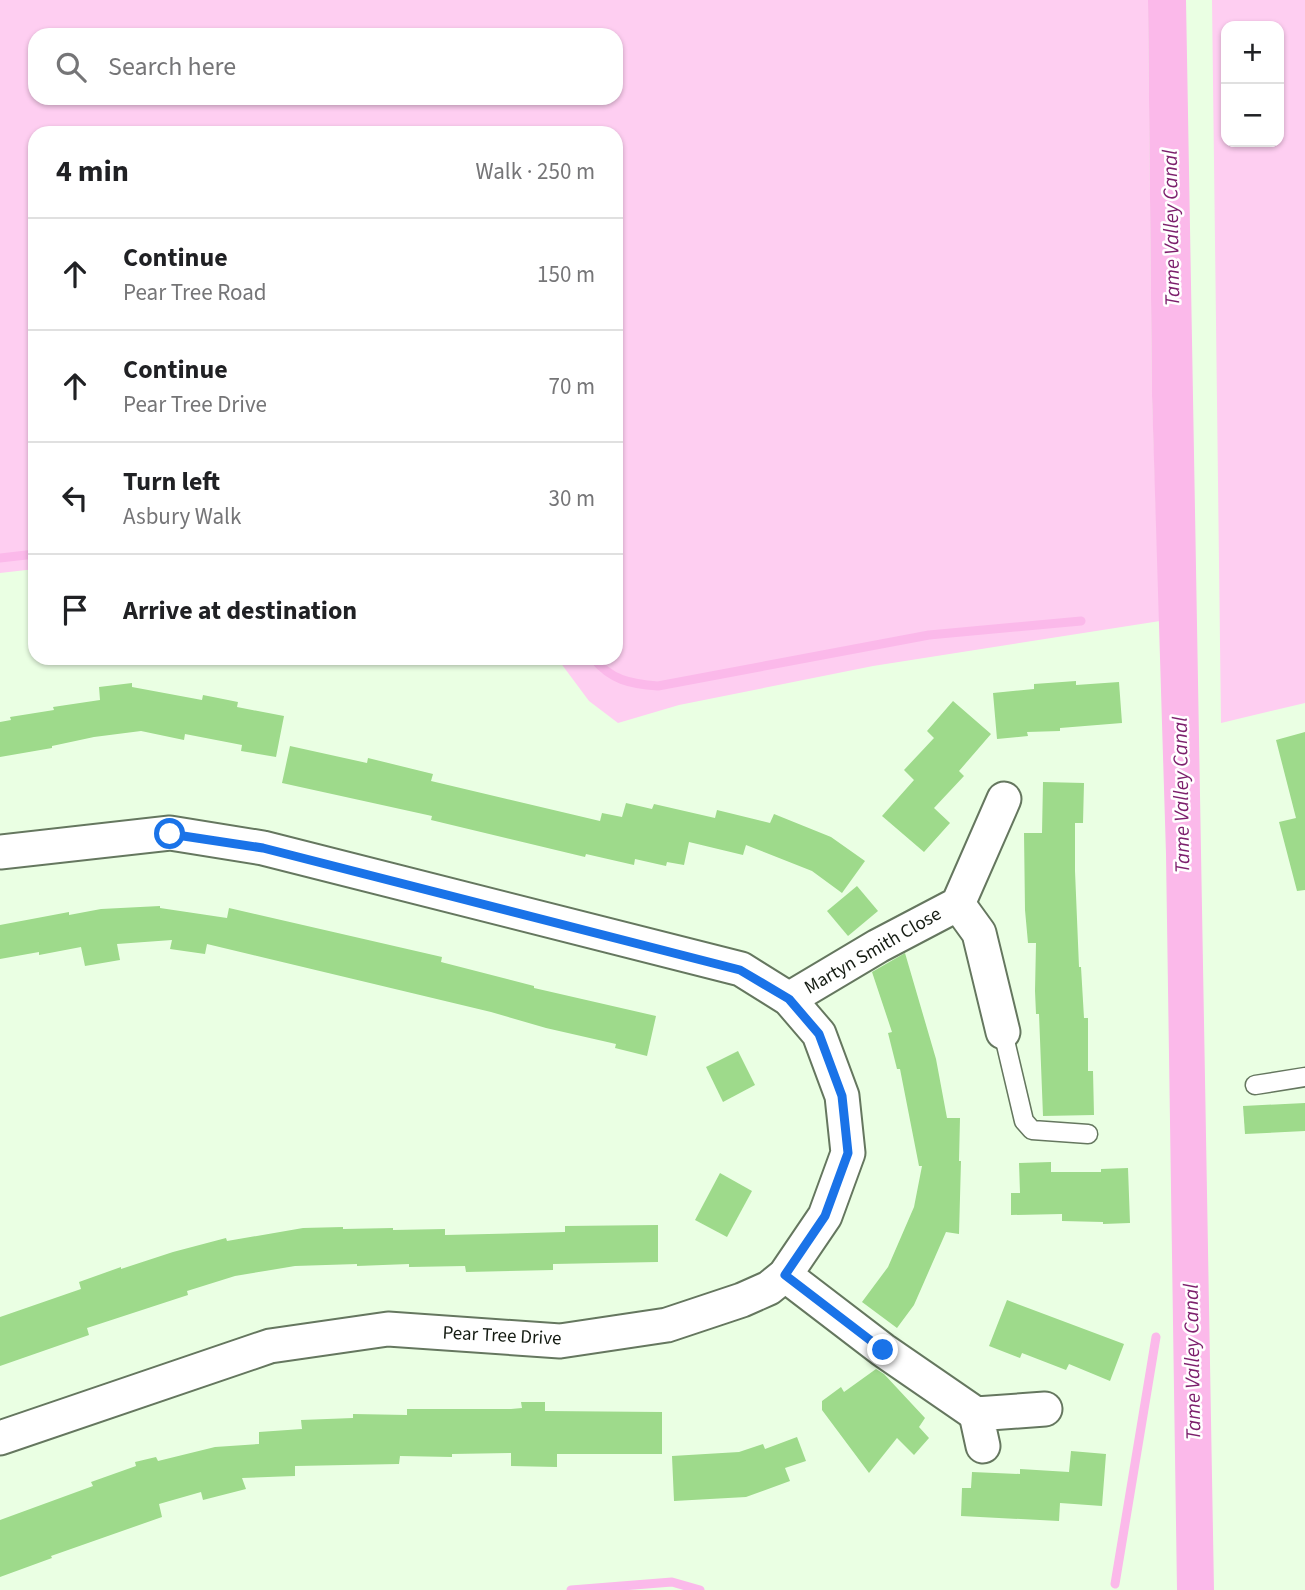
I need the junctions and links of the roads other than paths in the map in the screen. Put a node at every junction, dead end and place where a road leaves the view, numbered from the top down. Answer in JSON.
{"nodes":[{"id":1,"x":1004,"y":799,"type":"dead end"},
{"id":2,"x":0,"y":852,"type":"edge"},
{"id":3,"x":958,"y":904,"type":"junction"},
{"id":4,"x":789,"y":999,"type":"junction"},
{"id":5,"x":1003,"y":1032,"type":"joint"},
{"id":6,"x":1305,"y":1077,"type":"edge"},
{"id":7,"x":1255,"y":1085,"type":"dead end"},
{"id":8,"x":1088,"y":1134,"type":"dead end"},
{"id":9,"x":785,"y":1275,"type":"junction"},
{"id":10,"x":1045,"y":1409,"type":"dead end"},
{"id":11,"x":976,"y":1414,"type":"junction"},
{"id":12,"x":0,"y":1438,"type":"edge"},
{"id":13,"x":983,"y":1446,"type":"dead end"}],
"edges":[{"from":1,"to":3,"type":"street","name":"Martyn Smith Close"},
{"from":2,"to":4,"type":"street","name":"Pear Tree Drive"},
{"from":3,"to":4,"type":"street","name":"Martyn Smith Close"},
{"from":3,"to":5,"type":"street","name":"Martyn Smith Close"},
{"from":4,"to":9,"type":"street","name":"Pear Tree Drive"},
{"from":5,"to":8,"type":"lane"},
{"from":6,"to":7,"type":"lane"},
{"from":9,"to":11,"type":"street"},
{"from":9,"to":12,"type":"street","name":"Pear Tree Drive"},
{"from":10,"to":11,"type":"street"},
{"from":11,"to":13,"type":"street"}]}
